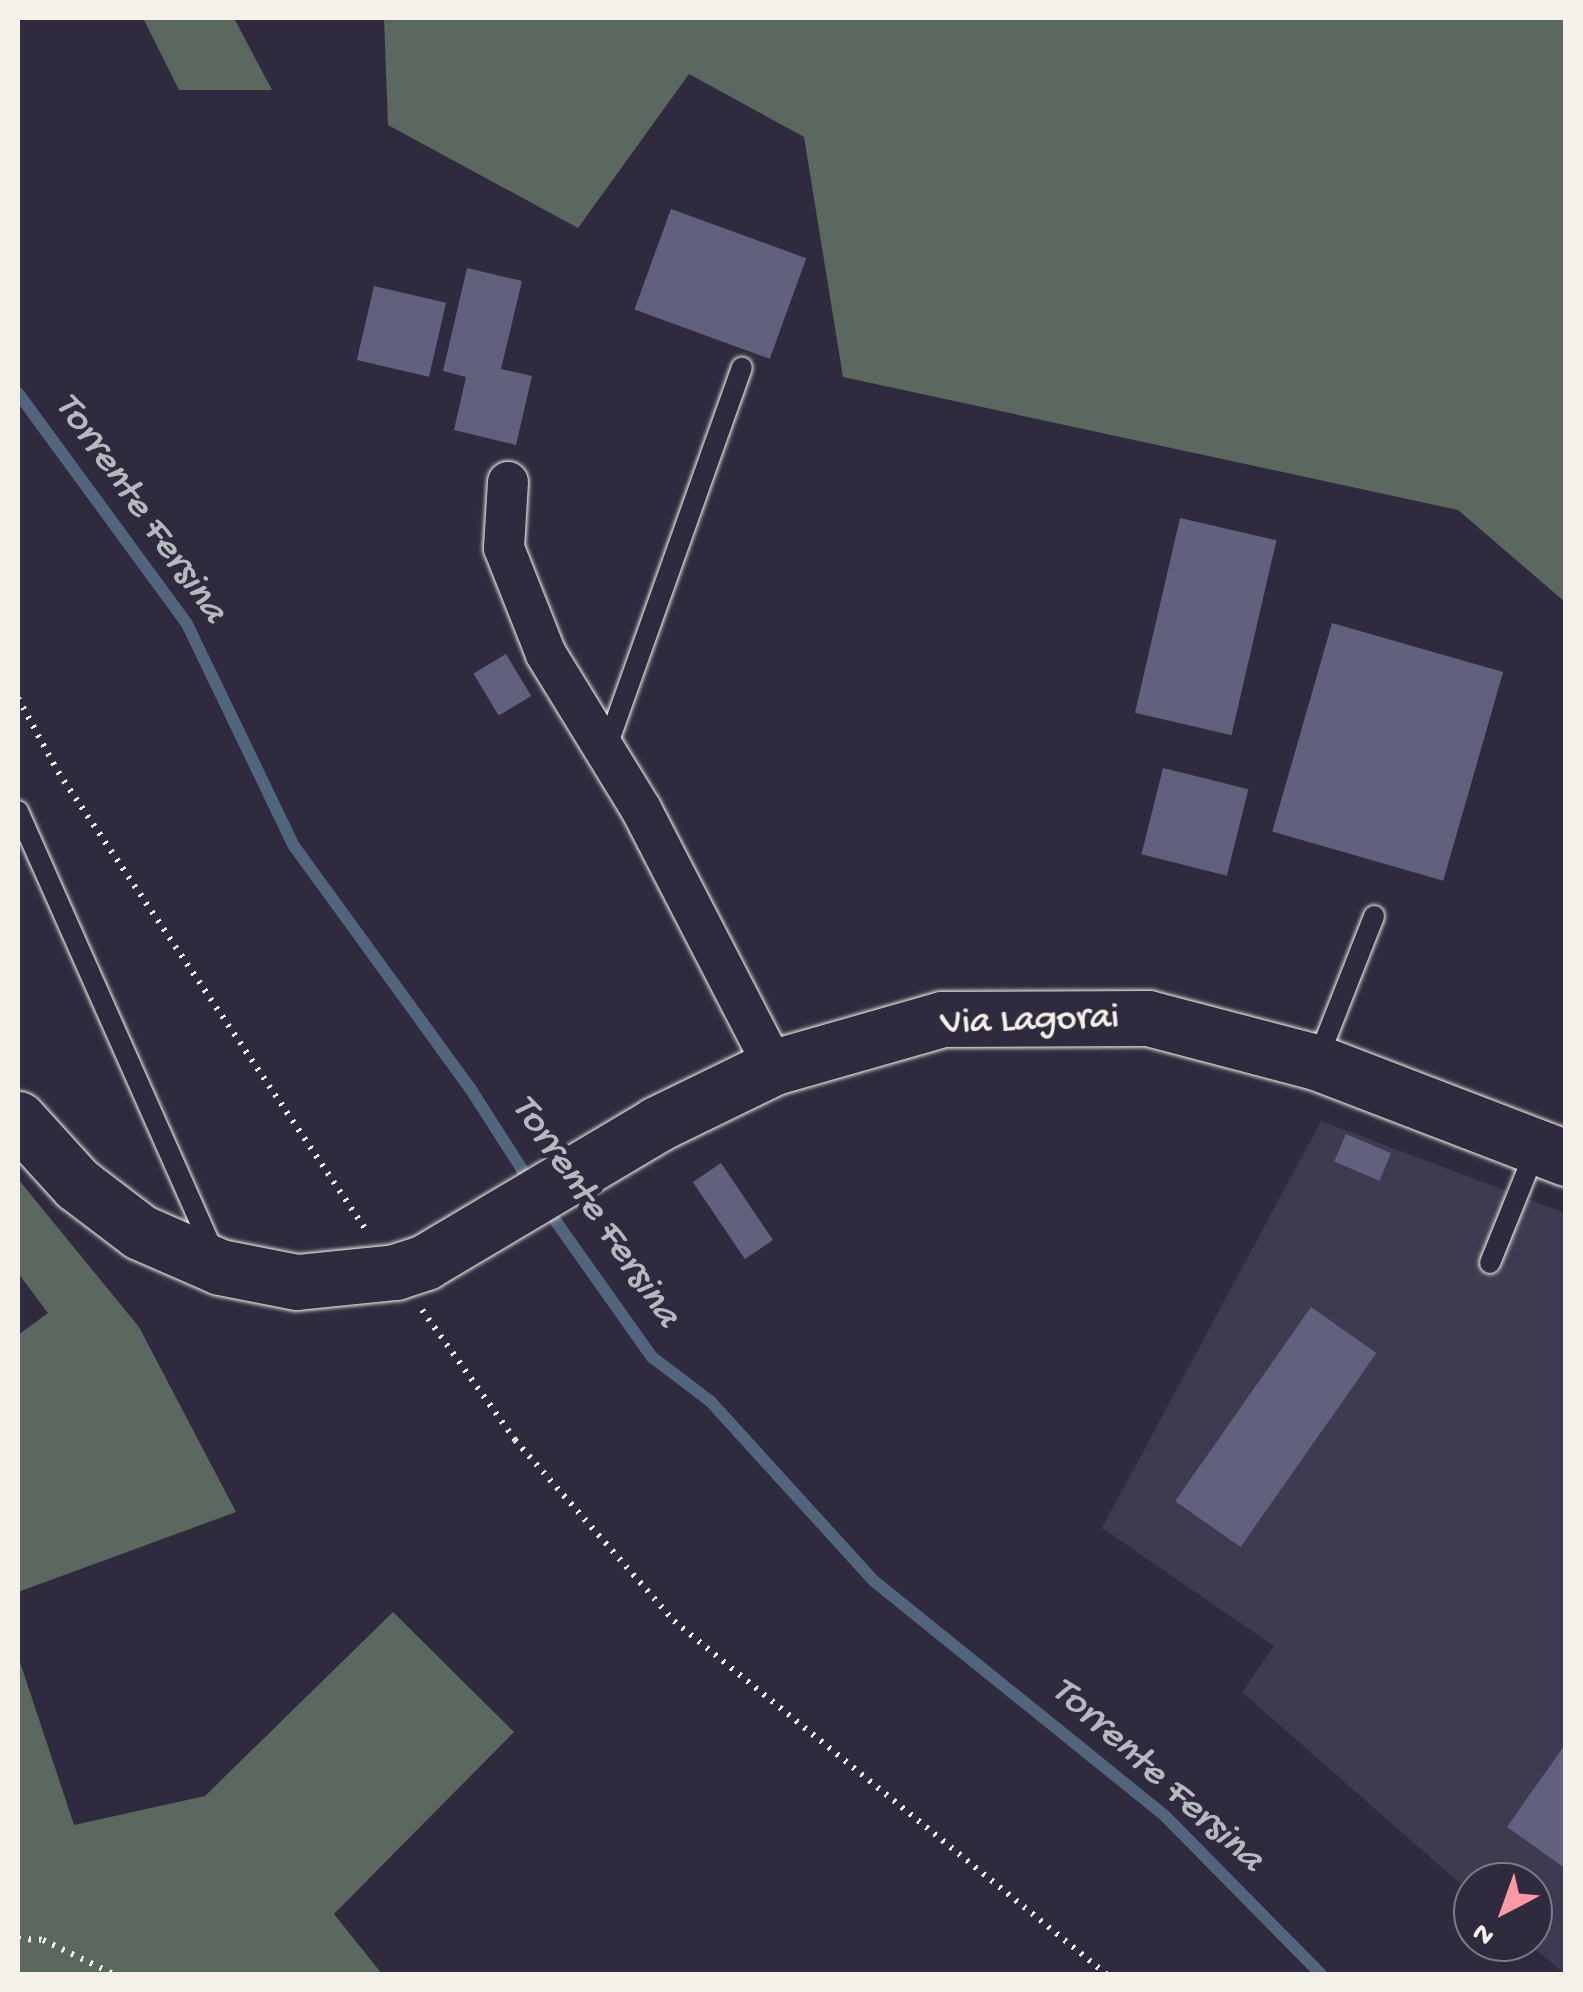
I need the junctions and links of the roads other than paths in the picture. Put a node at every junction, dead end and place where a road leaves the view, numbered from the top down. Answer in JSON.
{"nodes":[{"id":1,"x":742,"y":368,"type":"dead end"},
{"id":2,"x":508,"y":482,"type":"dead end"},
{"id":3,"x":606,"y":751,"type":"junction"},
{"id":4,"x":18,"y":811,"type":"edge"},
{"id":5,"x":1374,"y":916,"type":"dead end"},
{"id":6,"x":1316,"y":1062,"type":"junction"},
{"id":7,"x":774,"y":1067,"type":"junction"},
{"id":8,"x":18,"y":1119,"type":"edge"},
{"id":9,"x":1551,"y":1153,"type":"edge"},
{"id":10,"x":1490,"y":1263,"type":"dead end"},
{"id":11,"x":220,"y":1266,"type":"junction"}],
"edges":[{"from":1,"to":3,"type":"lane"},
{"from":2,"to":3,"type":"street"},
{"from":3,"to":7,"type":"street"},
{"from":4,"to":11,"type":"lane"},
{"from":5,"to":6,"type":"lane"},
{"from":6,"to":7,"type":"main road","name":"Via Lagorai"},
{"from":6,"to":9,"type":"main road","name":"Via Lagorai"},
{"from":7,"to":11,"type":"main road","name":"Via Lagorai"},
{"from":8,"to":11,"type":"main road"},
{"from":9,"to":10,"type":"lane"}]}
